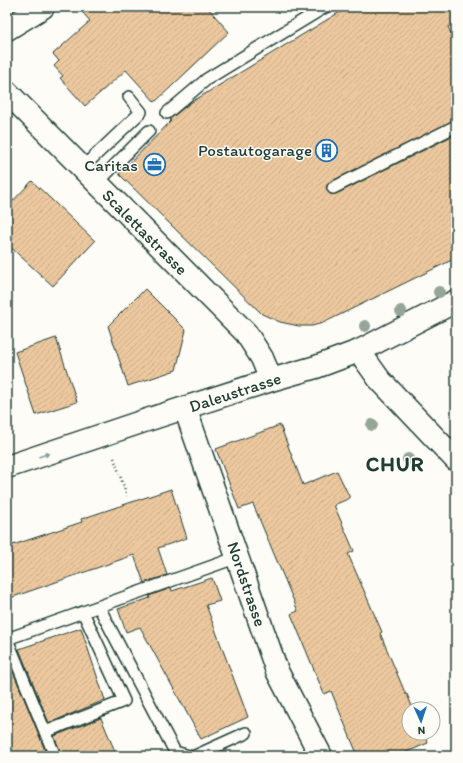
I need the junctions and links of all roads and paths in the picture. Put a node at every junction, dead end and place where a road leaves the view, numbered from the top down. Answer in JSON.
{"nodes":[{"id":1,"x":43,"y":7,"type":"edge"},
{"id":2,"x":325,"y":7,"type":"edge"},
{"id":3,"x":7,"y":29,"type":"edge"},
{"id":4,"x":7,"y":92,"type":"edge"},
{"id":5,"x":129,"y":97,"type":"dead end"},
{"id":6,"x":167,"y":113,"type":"dead end"},
{"id":7,"x":456,"y":126,"type":"edge"},
{"id":8,"x":149,"y":131,"type":"dead end"},
{"id":9,"x":90,"y":175,"type":"junction"},
{"id":10,"x":333,"y":188,"type":"dead end"},
{"id":11,"x":456,"y":302,"type":"edge"},
{"id":12,"x":359,"y":351,"type":"junction"},
{"id":13,"x":271,"y":380,"type":"junction"},
{"id":14,"x":185,"y":408,"type":"junction"},
{"id":15,"x":112,"y":454,"type":"dead end"},
{"id":16,"x":456,"y":460,"type":"edge"},
{"id":17,"x":7,"y":467,"type":"edge"},
{"id":18,"x":127,"y":496,"type":"dead end"},
{"id":19,"x":238,"y":557,"type":"junction"},
{"id":20,"x":98,"y":607,"type":"junction"},
{"id":21,"x":83,"y":612,"type":"junction"},
{"id":22,"x":45,"y":732,"type":"junction"},
{"id":23,"x":246,"y":733,"type":"dead end"},
{"id":24,"x":456,"y":754,"type":"edge"},
{"id":25,"x":55,"y":756,"type":"edge"},
{"id":26,"x":189,"y":756,"type":"edge"},
{"id":27,"x":195,"y":756,"type":"edge"},
{"id":28,"x":321,"y":756,"type":"edge"},
{"id":29,"x":452,"y":756,"type":"edge"}],
"edges":[{"from":1,"to":3,"type":"street"},
{"from":2,"to":6,"type":"lane"},
{"from":4,"to":9,"type":"street","name":"Scalettastrasse"},
{"from":5,"to":9,"type":"lane"},
{"from":7,"to":10,"type":"lane"},
{"from":8,"to":9,"type":"lane"},
{"from":9,"to":13,"type":"street","name":"Scalettastrasse"},
{"from":11,"to":12,"type":"street","name":"Daleustrasse"},
{"from":12,"to":13,"type":"street","name":"Daleustrasse"},
{"from":12,"to":16,"type":"street"},
{"from":13,"to":14,"type":"street","name":"Daleustrasse"},
{"from":17,"to":14,"type":"street","name":"Daleustrasse","one_way":true},
{"from":14,"to":19,"type":"street","name":"Nordstrasse"},
{"from":15,"to":18,"type":"path"},
{"from":19,"to":20,"type":"lane"},
{"from":19,"to":28,"type":"street","name":"Nordstrasse"},
{"from":20,"to":21,"type":"lane"},
{"from":20,"to":26,"type":"lane"},
{"from":21,"to":22,"type":"lane"},
{"from":21,"to":22,"type":"lane"},
{"from":22,"to":25,"type":"lane"},
{"from":23,"to":27,"type":"lane"},
{"from":24,"to":29,"type":"path"}]}
